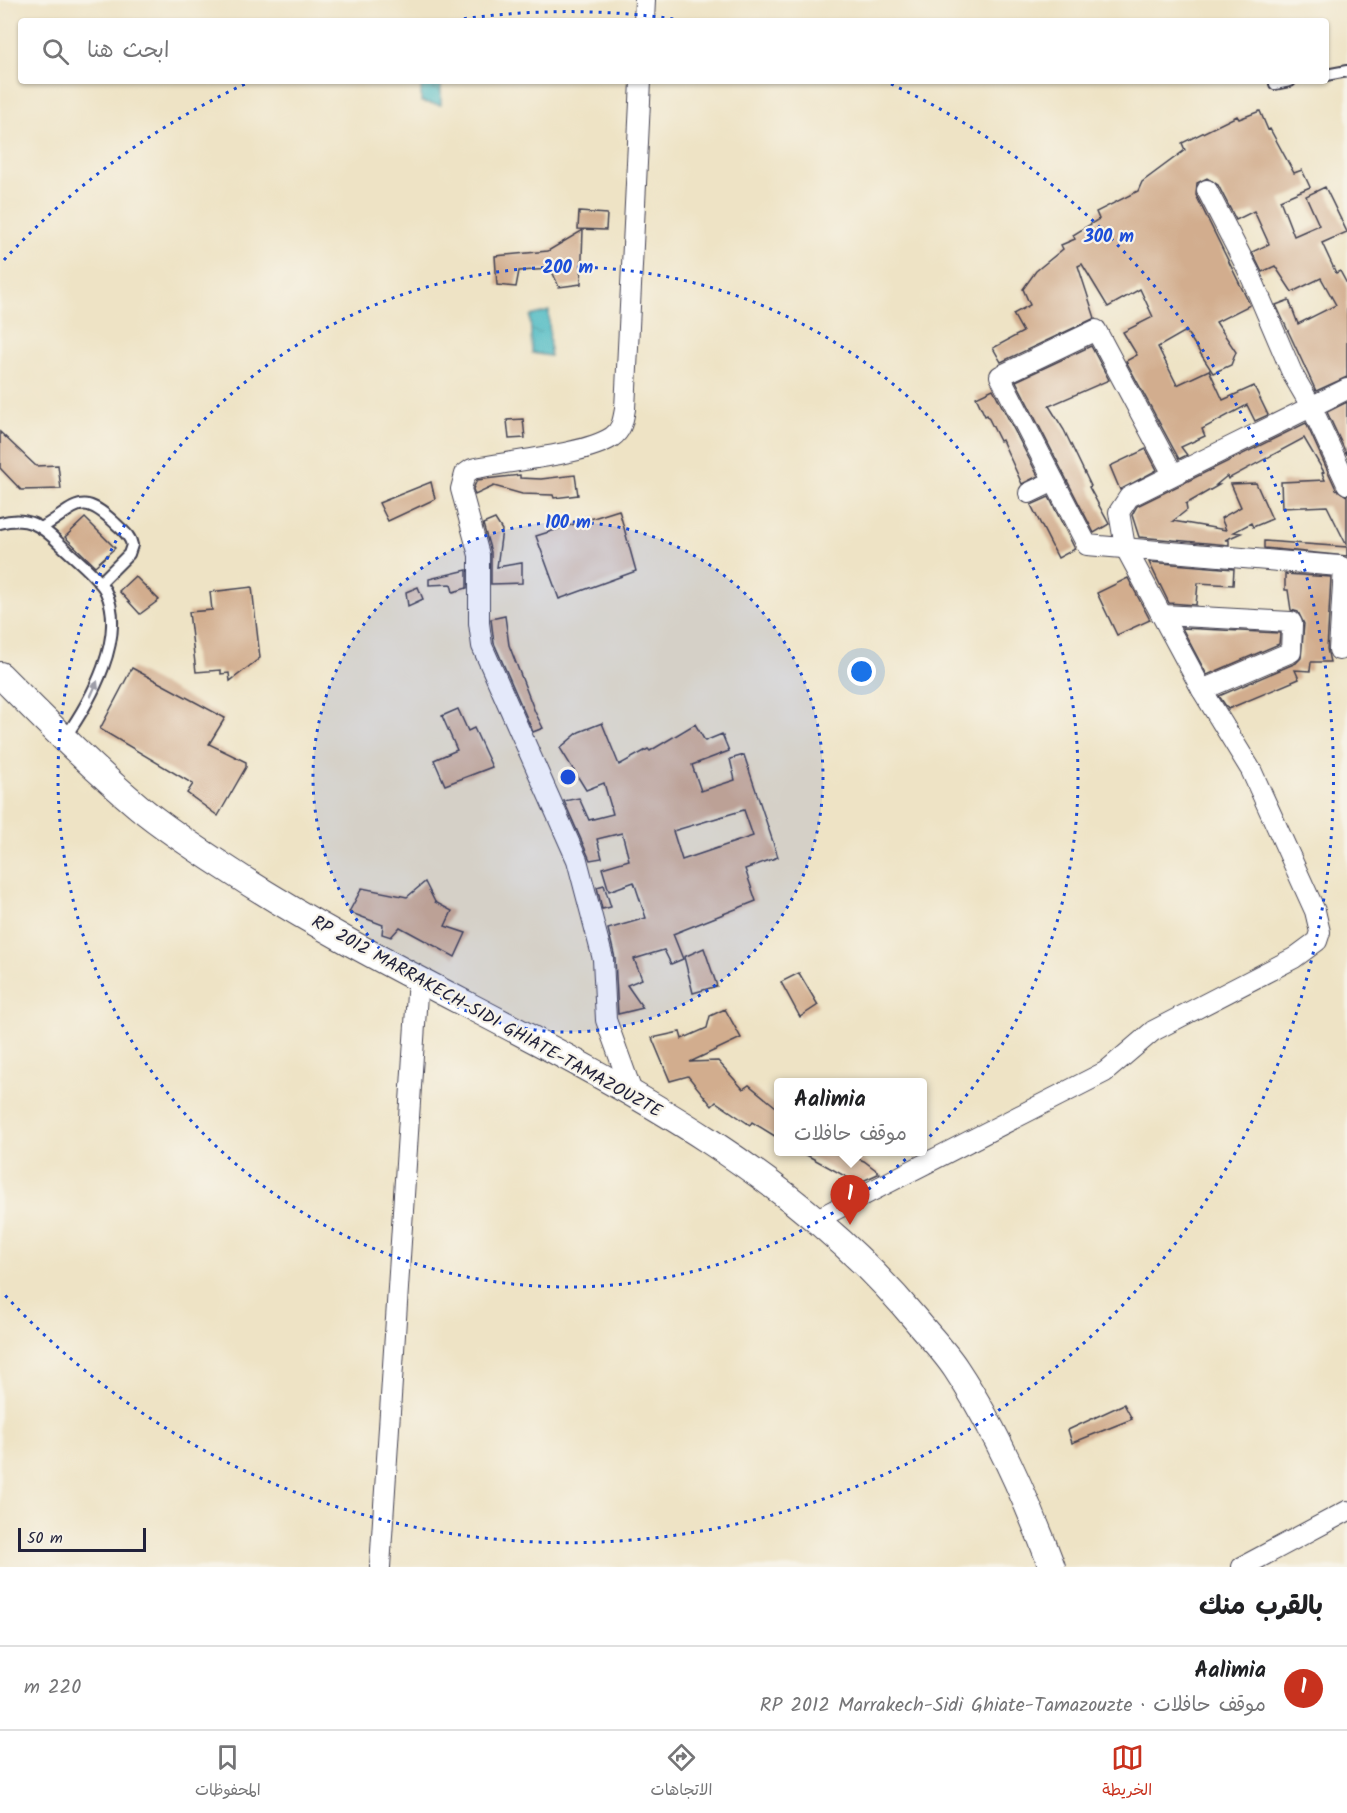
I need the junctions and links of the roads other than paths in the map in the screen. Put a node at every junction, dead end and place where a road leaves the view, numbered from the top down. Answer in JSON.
{"nodes":[{"id":1,"x":645,"y":0,"type":"edge"},
{"id":2,"x":644,"y":18,"type":"edge"},
{"id":3,"x":1347,"y":71,"type":"edge"},
{"id":4,"x":1329,"y":74,"type":"edge"},
{"id":5,"x":641,"y":84,"type":"edge"},
{"id":6,"x":1207,"y":190,"type":"dead end"},
{"id":7,"x":1347,"y":389,"type":"edge"},
{"id":8,"x":1311,"y":406,"type":"junction"},
{"id":9,"x":1173,"y":474,"type":"junction"},
{"id":10,"x":1054,"y":481,"type":"junction"},
{"id":11,"x":1346,"y":482,"type":"edge"},
{"id":12,"x":1029,"y":493,"type":"dead end"},
{"id":13,"x":0,"y":523,"type":"edge"},
{"id":14,"x":43,"y":527,"type":"junction"},
{"id":15,"x":1125,"y":547,"type":"junction"},
{"id":16,"x":100,"y":583,"type":"junction"},
{"id":17,"x":1162,"y":615,"type":"junction"},
{"id":18,"x":1339,"y":650,"type":"dead end"},
{"id":19,"x":0,"y":675,"type":"edge"},
{"id":20,"x":1202,"y":690,"type":"junction"},
{"id":21,"x":64,"y":739,"type":"junction"},
{"id":22,"x":418,"y":978,"type":"junction"},
{"id":23,"x":632,"y":1092,"type":"junction"},
{"id":24,"x":817,"y":1219,"type":"junction"},
{"id":25,"x":1347,"y":1511,"type":"edge"},
{"id":26,"x":380,"y":1567,"type":"edge"},
{"id":27,"x":1052,"y":1567,"type":"edge"},
{"id":28,"x":1242,"y":1567,"type":"edge"}],
"edges":[{"from":1,"to":2,"type":"street"},
{"from":3,"to":4,"type":"lane"},
{"from":5,"to":23,"type":"street"},
{"from":6,"to":8,"type":"street"},
{"from":7,"to":8,"type":"street"},
{"from":8,"to":9,"type":"street"},
{"from":8,"to":11,"type":"street"},
{"from":9,"to":10,"type":"street"},
{"from":9,"to":15,"type":"street"},
{"from":10,"to":12,"type":"street"},
{"from":10,"to":15,"type":"street"},
{"from":13,"to":14,"type":"lane"},
{"from":14,"to":16,"type":"lane"},
{"from":14,"to":16,"type":"lane"},
{"from":15,"to":17,"type":"street"},
{"from":15,"to":18,"type":"street"},
{"from":21,"to":16,"type":"lane","one_way":true},
{"from":17,"to":20,"type":"street"},
{"from":17,"to":20,"type":"street"},
{"from":19,"to":21,"type":"street","name":"RP 2012 MARRAKECH-SIDI GHIATE-TAMAZOUZTE"},
{"from":20,"to":24,"type":"street"},
{"from":21,"to":22,"type":"street","name":"RP 2012 MARRAKECH-SIDI GHIATE-TAMAZOUZTE"},
{"from":22,"to":23,"type":"street","name":"RP 2012 MARRAKECH-SIDI GHIATE-TAMAZOUZTE"},
{"from":22,"to":26,"type":"street"},
{"from":23,"to":24,"type":"street","name":"RP 2012 MARRAKECH-SIDI GHIATE-TAMAZOUZTE"},
{"from":24,"to":27,"type":"street","name":"RP 2012 MARRAKECH-SIDI GHIATE-TAMAZOUZTE"},
{"from":25,"to":28,"type":"street"}]}
